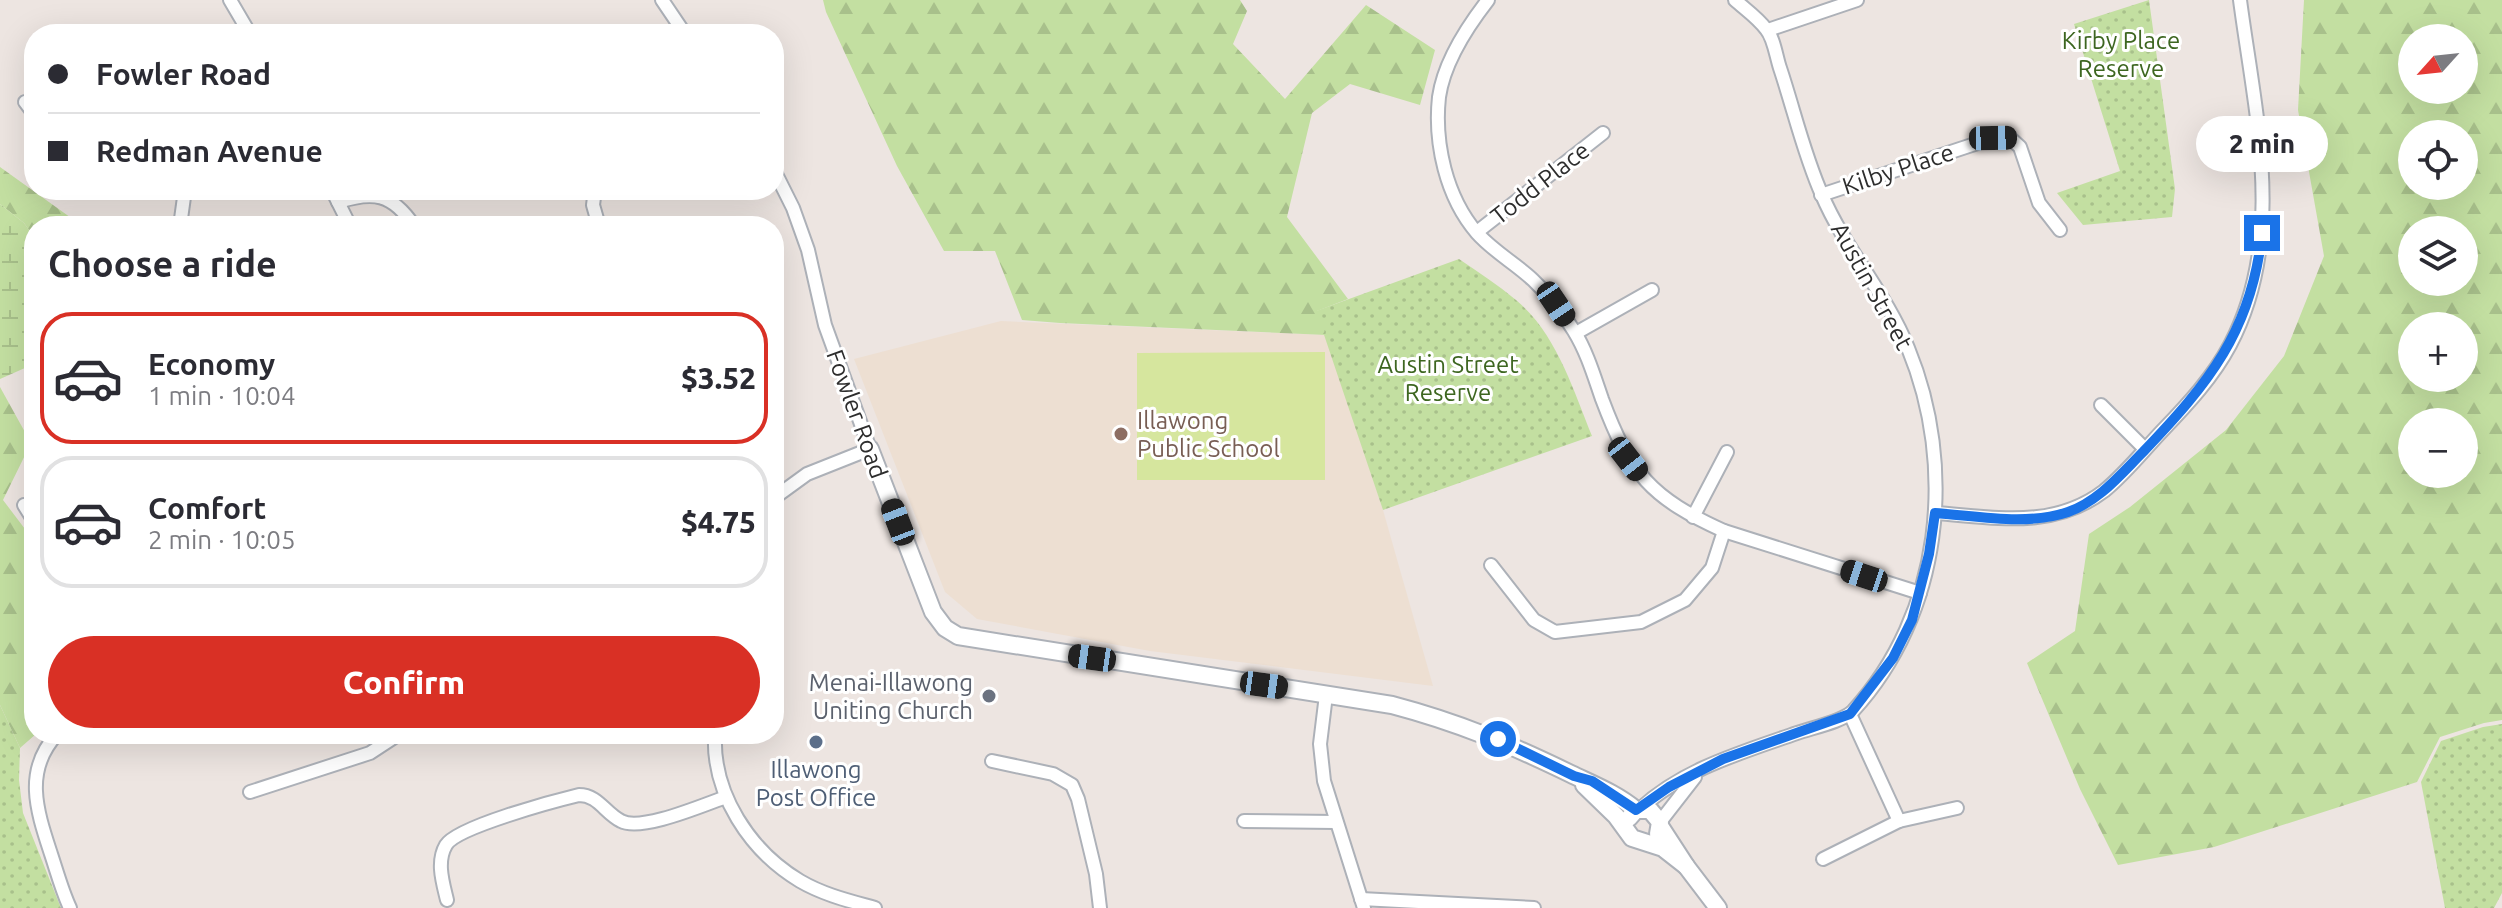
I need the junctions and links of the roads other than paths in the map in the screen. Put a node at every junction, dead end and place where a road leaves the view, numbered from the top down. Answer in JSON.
{"nodes":[{"id":1,"x":230,"y":0,"type":"edge"},
{"id":2,"x":662,"y":0,"type":"edge"},
{"id":3,"x":1488,"y":0,"type":"edge"},
{"id":4,"x":1735,"y":0,"type":"edge"},
{"id":5,"x":1857,"y":0,"type":"edge"},
{"id":6,"x":2240,"y":0,"type":"edge"},
{"id":7,"x":244,"y":24,"type":"edge"},
{"id":8,"x":678,"y":24,"type":"edge"},
{"id":9,"x":1768,"y":30,"type":"junction"},
{"id":10,"x":1603,"y":133,"type":"dead end"},
{"id":11,"x":784,"y":190,"type":"edge"},
{"id":12,"x":1821,"y":195,"type":"junction"},
{"id":13,"x":387,"y":200,"type":"edge"},
{"id":14,"x":405,"y":216,"type":"edge"},
{"id":15,"x":2060,"y":230,"type":"dead end"},
{"id":16,"x":1477,"y":232,"type":"junction"},
{"id":17,"x":1652,"y":290,"type":"dead end"},
{"id":18,"x":1576,"y":333,"type":"junction"},
{"id":19,"x":2101,"y":405,"type":"dead end"},
{"id":20,"x":870,"y":449,"type":"junction"},
{"id":21,"x":2145,"y":449,"type":"junction"},
{"id":22,"x":1727,"y":452,"type":"dead end"},
{"id":23,"x":784,"y":491,"type":"edge"},
{"id":24,"x":1935,"y":513,"type":"junction"},
{"id":25,"x":1693,"y":517,"type":"junction"},
{"id":26,"x":1724,"y":531,"type":"junction"},
{"id":27,"x":1491,"y":565,"type":"dead end"},
{"id":28,"x":1920,"y":593,"type":"junction"},
{"id":29,"x":1326,"y":695,"type":"junction"},
{"id":30,"x":1850,"y":714,"type":"junction"},
{"id":31,"x":50,"y":744,"type":"edge"},
{"id":32,"x":384,"y":744,"type":"edge"},
{"id":33,"x":716,"y":744,"type":"edge"},
{"id":34,"x":992,"y":761,"type":"dead end"},
{"id":35,"x":1700,"y":772,"type":"junction"},
{"id":36,"x":1574,"y":776,"type":"junction"},
{"id":37,"x":250,"y":792,"type":"dead end"},
{"id":38,"x":726,"y":797,"type":"junction"},
{"id":39,"x":1957,"y":808,"type":"dead end"},
{"id":40,"x":1638,"y":810,"type":"junction"},
{"id":41,"x":1244,"y":821,"type":"dead end"},
{"id":42,"x":1899,"y":821,"type":"junction"},
{"id":43,"x":1336,"y":822,"type":"junction"},
{"id":44,"x":1660,"y":824,"type":"junction"},
{"id":45,"x":1627,"y":831,"type":"junction"},
{"id":46,"x":1643,"y":843,"type":"junction"},
{"id":47,"x":1823,"y":859,"type":"dead end"},
{"id":48,"x":1686,"y":866,"type":"junction"},
{"id":49,"x":447,"y":900,"type":"dead end"},
{"id":50,"x":1362,"y":904,"type":"edge"},
{"id":51,"x":70,"y":908,"type":"edge"},
{"id":52,"x":875,"y":908,"type":"edge"},
{"id":53,"x":1100,"y":908,"type":"edge"},
{"id":54,"x":1534,"y":908,"type":"edge"},
{"id":55,"x":1718,"y":908,"type":"edge"}],
"edges":[{"from":1,"to":7,"type":"street"},
{"from":2,"to":8,"type":"street"},
{"from":3,"to":16,"type":"street"},
{"from":4,"to":9,"type":"street","name":"Austin Street"},
{"from":5,"to":9,"type":"street"},
{"from":6,"to":21,"type":"street"},
{"from":9,"to":12,"type":"street","name":"Austin Street"},
{"from":10,"to":16,"type":"street","name":"Todd Place"},
{"from":11,"to":20,"type":"street","name":"Fowler Road"},
{"from":12,"to":15,"type":"street","name":"Kilby Place"},
{"from":12,"to":24,"type":"street","name":"Austin Street"},
{"from":13,"to":14,"type":"street"},
{"from":16,"to":18,"type":"street"},
{"from":17,"to":18,"type":"street"},
{"from":18,"to":25,"type":"street"},
{"from":19,"to":21,"type":"street"},
{"from":20,"to":23,"type":"street"},
{"from":20,"to":29,"type":"street","name":"Fowler Road"},
{"from":21,"to":24,"type":"street"},
{"from":22,"to":25,"type":"street"},
{"from":24,"to":28,"type":"street","name":"Austin Street"},
{"from":25,"to":26,"type":"street"},
{"from":26,"to":27,"type":"street"},
{"from":26,"to":28,"type":"street"},
{"from":28,"to":30,"type":"street","name":"Austin Street"},
{"from":29,"to":36,"type":"street","name":"Fowler Road"},
{"from":29,"to":43,"type":"street"},
{"from":30,"to":35,"type":"street"},
{"from":30,"to":42,"type":"street"},
{"from":31,"to":51,"type":"street"},
{"from":32,"to":37,"type":"street"},
{"from":33,"to":38,"type":"street"},
{"from":34,"to":53,"type":"street"},
{"from":35,"to":40,"type":"street"},
{"from":35,"to":44,"type":"street"},
{"from":36,"to":40,"type":"street","name":"Fowler Road"},
{"from":36,"to":45,"type":"street","name":"Fowler Road"},
{"from":38,"to":49,"type":"street"},
{"from":38,"to":52,"type":"street"},
{"from":39,"to":42,"type":"street"},
{"from":40,"to":44,"type":"street"},
{"from":40,"to":45,"type":"street"},
{"from":41,"to":43,"type":"street"},
{"from":42,"to":47,"type":"street"},
{"from":43,"to":50,"type":"street"},
{"from":44,"to":46,"type":"street"},
{"from":44,"to":48,"type":"street"},
{"from":45,"to":46,"type":"street"},
{"from":46,"to":48,"type":"street"},
{"from":48,"to":55,"type":"street"},
{"from":50,"to":54,"type":"street"}]}
